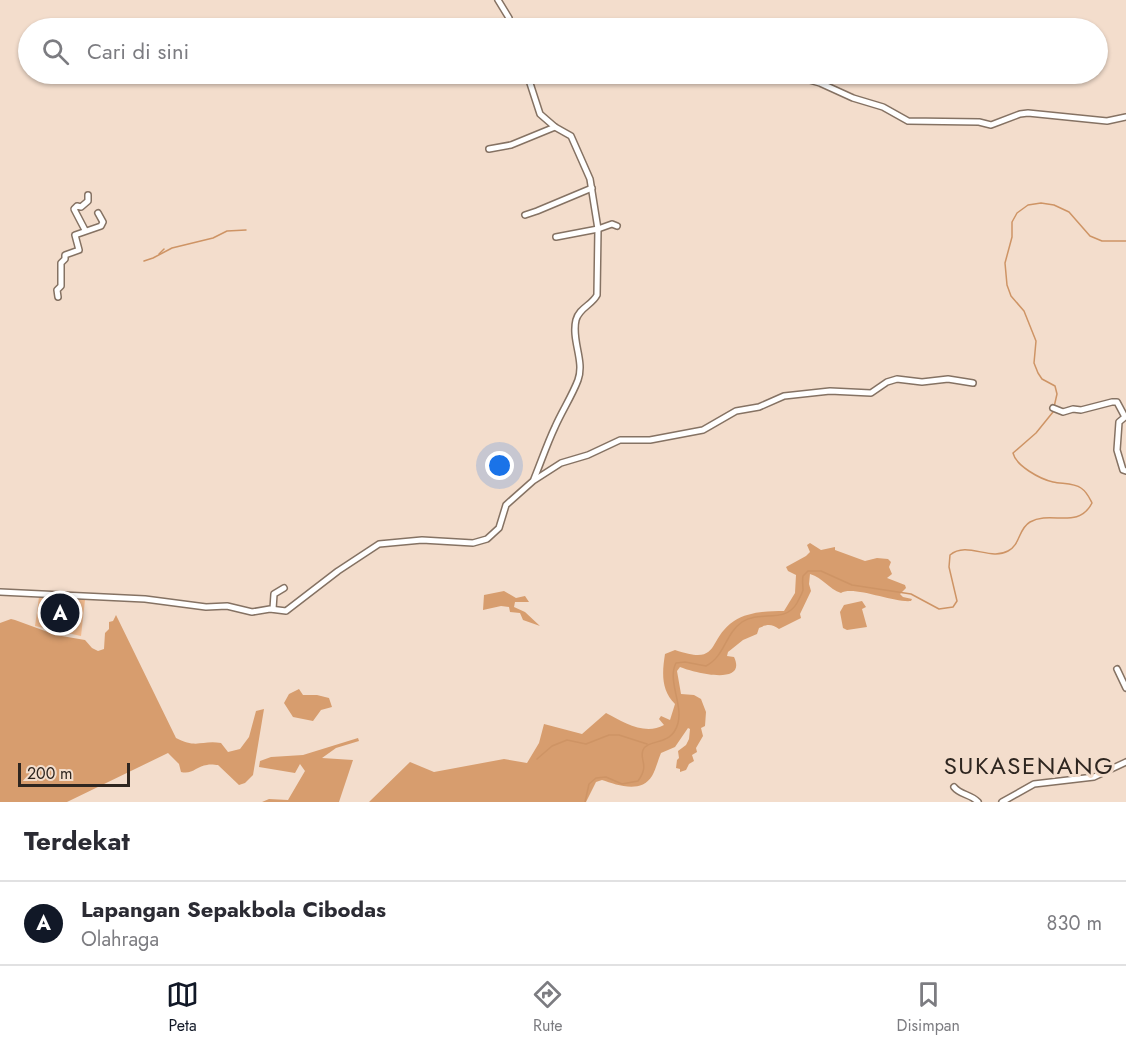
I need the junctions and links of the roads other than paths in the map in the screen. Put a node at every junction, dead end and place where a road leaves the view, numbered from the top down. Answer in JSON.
{"nodes":[{"id":1,"x":498,"y":0,"type":"edge"},
{"id":2,"x":509,"y":18,"type":"edge"},
{"id":3,"x":530,"y":84,"type":"edge"},
{"id":4,"x":822,"y":84,"type":"edge"},
{"id":5,"x":1126,"y":117,"type":"edge"},
{"id":6,"x":555,"y":127,"type":"junction"},
{"id":7,"x":489,"y":149,"type":"dead end"},
{"id":8,"x":592,"y":188,"type":"junction"},
{"id":9,"x":88,"y":195,"type":"dead end"},
{"id":10,"x":98,"y":213,"type":"dead end"},
{"id":11,"x":525,"y":215,"type":"dead end"},
{"id":12,"x":617,"y":226,"type":"dead end"},
{"id":13,"x":598,"y":229,"type":"junction"},
{"id":14,"x":85,"y":230,"type":"junction"},
{"id":15,"x":556,"y":237,"type":"dead end"},
{"id":16,"x":58,"y":297,"type":"dead end"},
{"id":17,"x":973,"y":383,"type":"dead end"},
{"id":18,"x":1055,"y":410,"type":"dead end"},
{"id":19,"x":1126,"y":471,"type":"edge"},
{"id":20,"x":534,"y":481,"type":"junction"},
{"id":21,"x":284,"y":588,"type":"dead end"},
{"id":22,"x":0,"y":592,"type":"edge"},
{"id":23,"x":273,"y":609,"type":"junction"},
{"id":24,"x":1116,"y":669,"type":"dead end"},
{"id":25,"x":1126,"y":688,"type":"edge"},
{"id":26,"x":1126,"y":762,"type":"edge"},
{"id":27,"x":954,"y":787,"type":"dead end"},
{"id":28,"x":978,"y":802,"type":"edge"},
{"id":29,"x":1002,"y":802,"type":"edge"}],
"edges":[{"from":1,"to":2,"type":"street"},
{"from":3,"to":6,"type":"street"},
{"from":4,"to":5,"type":"street"},
{"from":6,"to":7,"type":"street"},
{"from":6,"to":8,"type":"street"},
{"from":8,"to":11,"type":"street"},
{"from":8,"to":13,"type":"street"},
{"from":9,"to":14,"type":"street"},
{"from":10,"to":14,"type":"street"},
{"from":12,"to":13,"type":"street"},
{"from":13,"to":15,"type":"street"},
{"from":13,"to":20,"type":"street"},
{"from":14,"to":16,"type":"street"},
{"from":17,"to":20,"type":"street"},
{"from":18,"to":19,"type":"street"},
{"from":20,"to":23,"type":"street"},
{"from":21,"to":23,"type":"street"},
{"from":22,"to":23,"type":"street"},
{"from":24,"to":25,"type":"street"},
{"from":26,"to":29,"type":"street"},
{"from":27,"to":28,"type":"street"}]}
